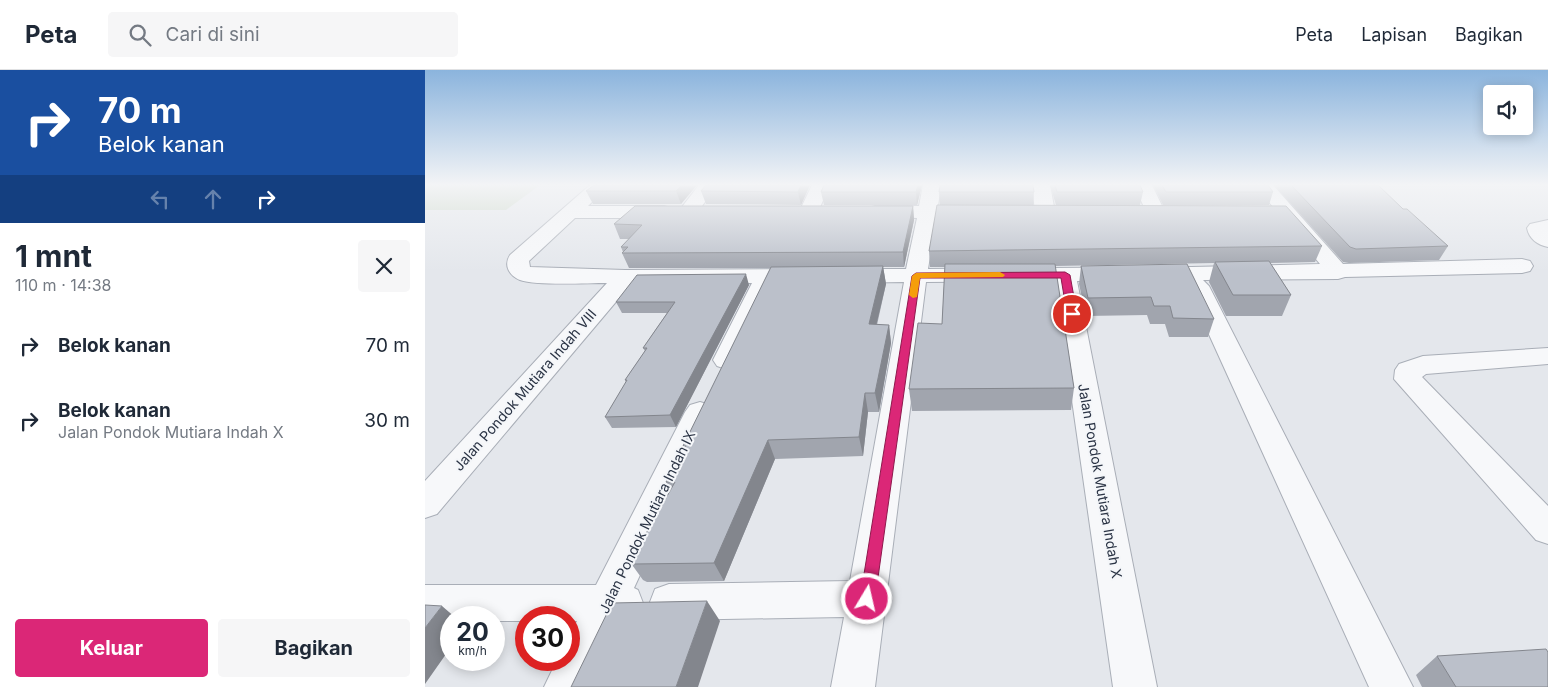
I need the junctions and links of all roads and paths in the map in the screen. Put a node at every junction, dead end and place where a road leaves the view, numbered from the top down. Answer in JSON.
{"nodes":[{"id":1,"x":569,"y":214,"type":"edge"},
{"id":2,"x":927,"y":214,"type":"edge"},
{"id":3,"x":1279,"y":214,"type":"edge"},
{"id":4,"x":1548,"y":226,"type":"edge"},
{"id":5,"x":1548,"y":241,"type":"edge"},
{"id":6,"x":1446,"y":248,"type":"edge"},
{"id":7,"x":1522,"y":266,"type":"dead end"},
{"id":8,"x":1468,"y":268,"type":"junction"},
{"id":9,"x":1338,"y":272,"type":"junction"},
{"id":10,"x":1192,"y":274,"type":"junction"},
{"id":11,"x":1065,"y":275,"type":"junction"},
{"id":12,"x":767,"y":276,"type":"junction"},
{"id":13,"x":916,"y":276,"type":"junction"},
{"id":14,"x":625,"y":277,"type":"junction"},
{"id":15,"x":1548,"y":356,"type":"edge"},
{"id":16,"x":425,"y":504,"type":"edge"},
{"id":17,"x":1537,"y":504,"type":"edge"},
{"id":18,"x":1548,"y":529,"type":"edge"},
{"id":19,"x":867,"y":599,"type":"junction"},
{"id":20,"x":607,"y":603,"type":"junction"},
{"id":21,"x":425,"y":604,"type":"edge"},
{"id":22,"x":565,"y":687,"type":"edge"},
{"id":23,"x":853,"y":687,"type":"edge"},
{"id":24,"x":1135,"y":687,"type":"edge"},
{"id":25,"x":1391,"y":687,"type":"edge"}],
"edges":[{"from":1,"to":14,"type":"street"},
{"from":2,"to":13,"type":"street"},
{"from":3,"to":9,"type":"street"},
{"from":4,"to":5,"type":"street"},
{"from":6,"to":8,"type":"street"},
{"from":7,"to":8,"type":"street"},
{"from":8,"to":9,"type":"street"},
{"from":9,"to":10,"type":"street"},
{"from":10,"to":11,"type":"street"},
{"from":10,"to":25,"type":"street"},
{"from":11,"to":13,"type":"street"},
{"from":11,"to":24,"type":"street","name":"Jalan Pondok Mutiara Indah X"},
{"from":12,"to":13,"type":"street"},
{"from":12,"to":14,"type":"street"},
{"from":12,"to":20,"type":"street","name":"Jalan Pondok Mutiara Indah IX"},
{"from":13,"to":19,"type":"street"},
{"from":14,"to":16,"type":"street","name":"Jalan Pondok Mutiara Indah VIII"},
{"from":15,"to":17,"type":"street"},
{"from":17,"to":18,"type":"street"},
{"from":19,"to":20,"type":"street"},
{"from":19,"to":23,"type":"street"},
{"from":20,"to":21,"type":"street"},
{"from":20,"to":22,"type":"street","name":"Jalan Pondok Mutiara Indah IX"}]}
